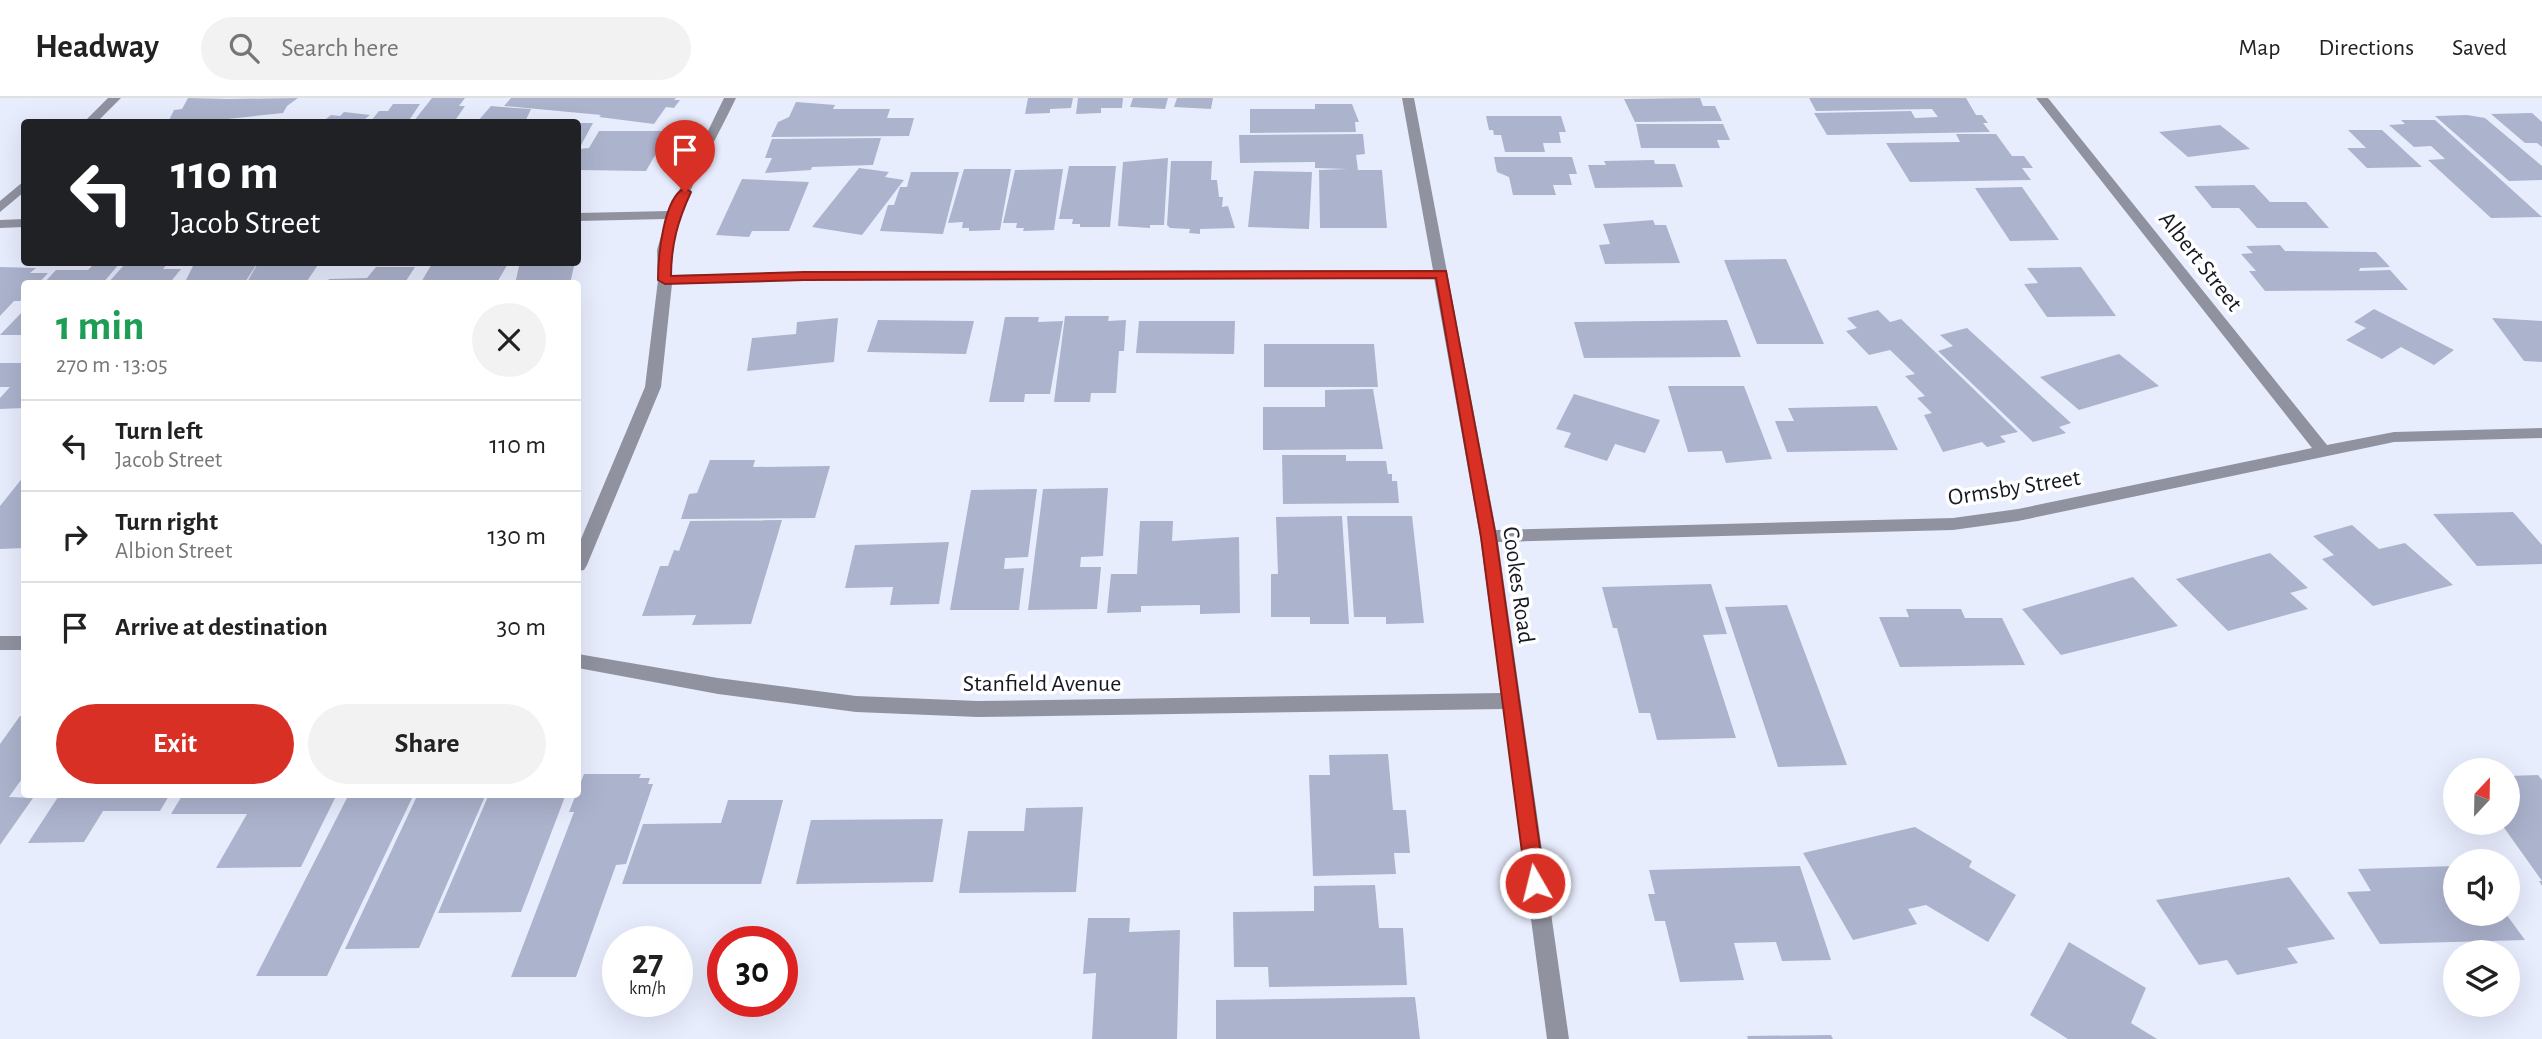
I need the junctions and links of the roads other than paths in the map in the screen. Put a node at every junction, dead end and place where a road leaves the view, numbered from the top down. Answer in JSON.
{"nodes":[{"id":1,"x":115,"y":98,"type":"edge"},
{"id":2,"x":730,"y":98,"type":"edge"},
{"id":3,"x":1408,"y":98,"type":"edge"},
{"id":4,"x":2042,"y":98,"type":"edge"},
{"id":5,"x":93,"y":119,"type":"edge"},
{"id":6,"x":21,"y":188,"type":"edge"},
{"id":7,"x":0,"y":208,"type":"edge"},
{"id":8,"x":674,"y":215,"type":"junction"},
{"id":9,"x":581,"y":216,"type":"edge"},
{"id":10,"x":21,"y":223,"type":"edge"},
{"id":11,"x":0,"y":224,"type":"edge"},
{"id":12,"x":1441,"y":274,"type":"junction"},
{"id":13,"x":665,"y":280,"type":"junction"},
{"id":14,"x":2542,"y":433,"type":"edge"},
{"id":15,"x":2323,"y":451,"type":"junction"},
{"id":16,"x":1489,"y":537,"type":"junction"},
{"id":17,"x":581,"y":558,"type":"edge"},
{"id":18,"x":0,"y":643,"type":"edge"},
{"id":19,"x":21,"y":643,"type":"edge"},
{"id":20,"x":581,"y":662,"type":"edge"},
{"id":21,"x":1510,"y":701,"type":"junction"},
{"id":22,"x":1558,"y":1039,"type":"edge"}],
"edges":[{"from":1,"to":5,"type":"street"},
{"from":2,"to":8,"type":"street"},
{"from":3,"to":12,"type":"street","name":"Cookes Road"},
{"from":4,"to":15,"type":"street","name":"Albert Street"},
{"from":6,"to":7,"type":"street"},
{"from":8,"to":9,"type":"street"},
{"from":8,"to":13,"type":"street"},
{"from":10,"to":11,"type":"street"},
{"from":12,"to":13,"type":"street"},
{"from":12,"to":16,"type":"street","name":"Cookes Road"},
{"from":13,"to":17,"type":"street"},
{"from":14,"to":15,"type":"street","name":"Ormsby Street"},
{"from":15,"to":16,"type":"street","name":"Ormsby Street"},
{"from":16,"to":21,"type":"street","name":"Cookes Road"},
{"from":18,"to":19,"type":"street"},
{"from":20,"to":21,"type":"street","name":"Stanfield Avenue"},
{"from":21,"to":22,"type":"street","name":"Cookes Road"}]}
